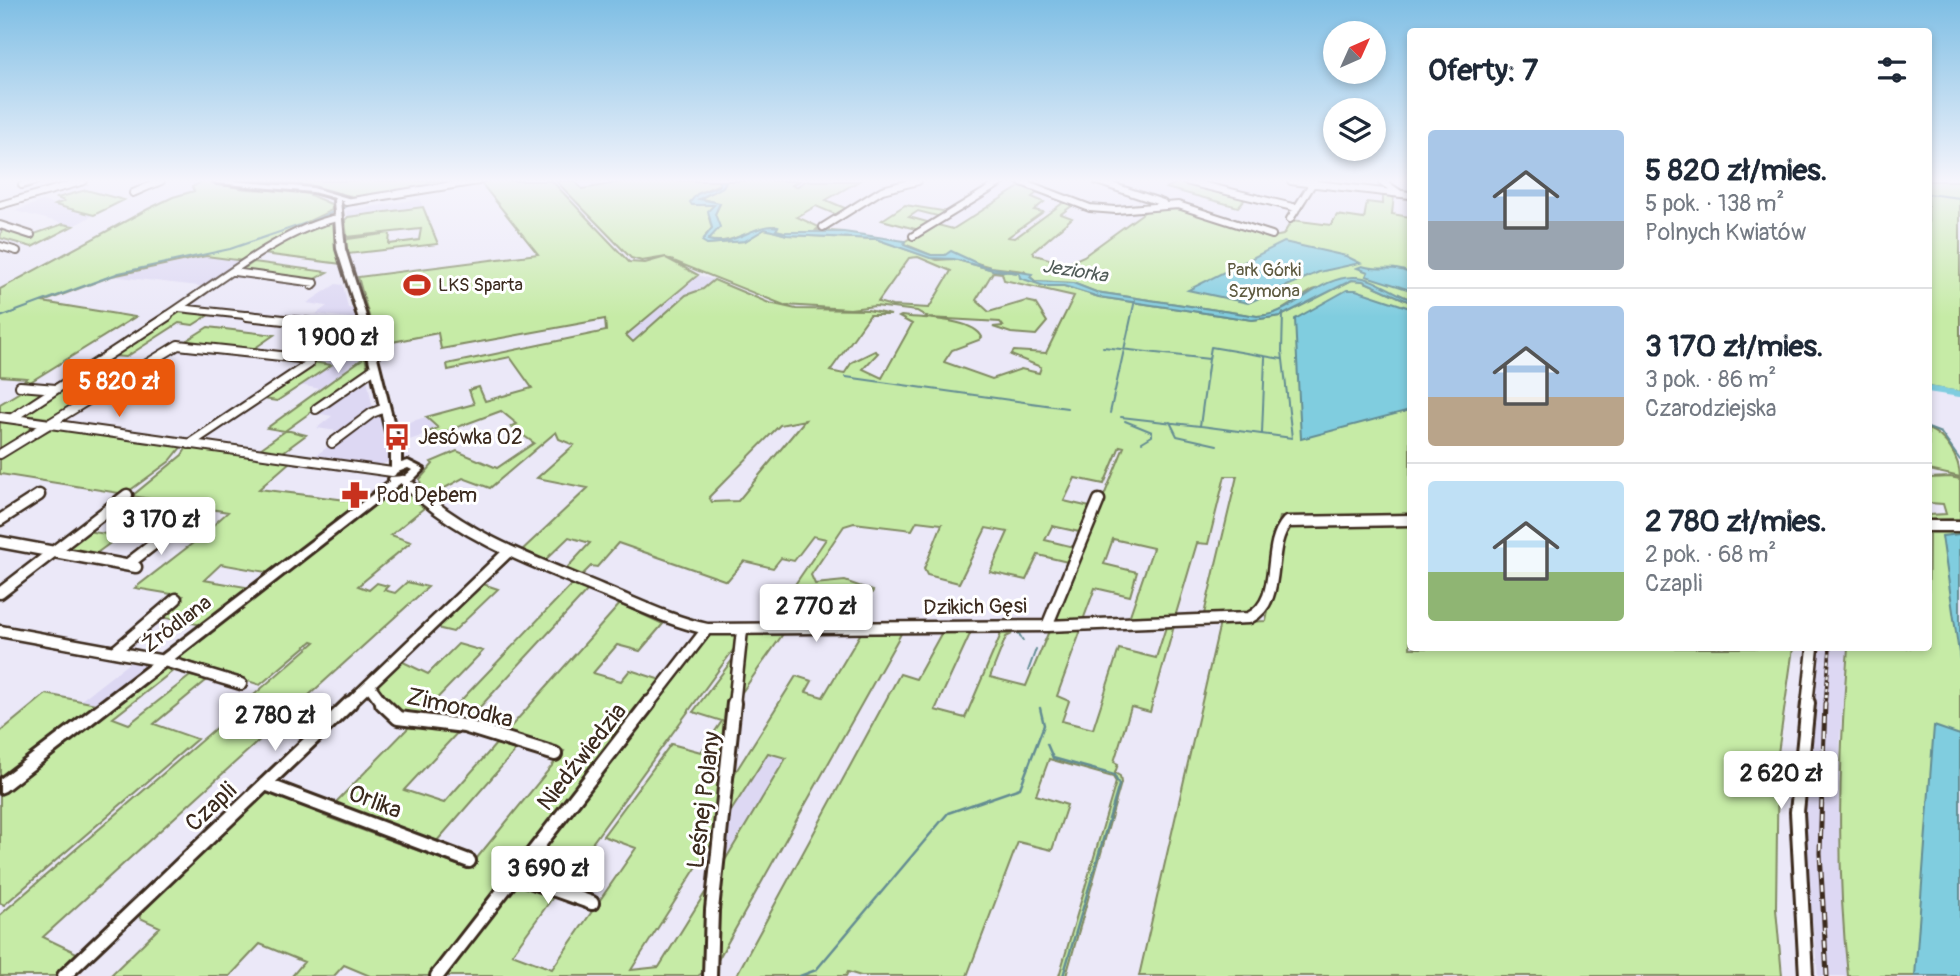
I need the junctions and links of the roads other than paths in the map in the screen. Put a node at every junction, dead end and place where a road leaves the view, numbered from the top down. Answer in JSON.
{"nodes":[{"id":1,"x":5,"y":227,"type":"edge"},
{"id":2,"x":307,"y":227,"type":"edge"},
{"id":3,"x":341,"y":227,"type":"edge"},
{"id":4,"x":928,"y":227,"type":"edge"},
{"id":5,"x":1248,"y":227,"type":"edge"},
{"id":6,"x":31,"y":235,"type":"dead end"},
{"id":7,"x":1272,"y":235,"type":"dead end"},
{"id":8,"x":913,"y":236,"type":"dead end"},
{"id":9,"x":0,"y":246,"type":"edge"},
{"id":10,"x":17,"y":251,"type":"dead end"},
{"id":11,"x":234,"y":272,"type":"junction"},
{"id":12,"x":312,"y":286,"type":"dead end"},
{"id":13,"x":179,"y":308,"type":"junction"},
{"id":14,"x":366,"y":329,"type":"junction"},
{"id":15,"x":375,"y":368,"type":"junction"},
{"id":16,"x":20,"y":386,"type":"dead end"},
{"id":17,"x":56,"y":389,"type":"junction"},
{"id":18,"x":385,"y":408,"type":"junction"},
{"id":19,"x":316,"y":409,"type":"dead end"},
{"id":20,"x":0,"y":417,"type":"edge"},
{"id":21,"x":12,"y":418,"type":"junction"},
{"id":22,"x":53,"y":424,"type":"junction"},
{"id":23,"x":332,"y":443,"type":"dead end"},
{"id":24,"x":189,"y":444,"type":"junction"},
{"id":25,"x":0,"y":454,"type":"edge"},
{"id":26,"x":400,"y":474,"type":"junction"},
{"id":27,"x":40,"y":495,"type":"dead end"},
{"id":28,"x":127,"y":495,"type":"dead end"},
{"id":29,"x":1099,"y":500,"type":"dead end"},
{"id":30,"x":0,"y":520,"type":"edge"},
{"id":31,"x":1407,"y":520,"type":"edge"},
{"id":32,"x":177,"y":526,"type":"dead end"},
{"id":33,"x":1932,"y":526,"type":"edge"},
{"id":34,"x":1960,"y":526,"type":"edge"},
{"id":35,"x":0,"y":542,"type":"edge"},
{"id":36,"x":54,"y":552,"type":"junction"},
{"id":37,"x":508,"y":552,"type":"junction"},
{"id":38,"x":0,"y":593,"type":"edge"},
{"id":39,"x":176,"y":599,"type":"dead end"},
{"id":40,"x":1047,"y":626,"type":"junction"},
{"id":41,"x":707,"y":629,"type":"junction"},
{"id":42,"x":742,"y":630,"type":"junction"},
{"id":43,"x":0,"y":631,"type":"edge"},
{"id":44,"x":1813,"y":651,"type":"edge"},
{"id":45,"x":114,"y":652,"type":"junction"},
{"id":46,"x":164,"y":661,"type":"junction"},
{"id":47,"x":241,"y":684,"type":"dead end"},
{"id":48,"x":369,"y":685,"type":"junction"},
{"id":49,"x":555,"y":754,"type":"dead end"},
{"id":50,"x":265,"y":784,"type":"junction"},
{"id":51,"x":0,"y":787,"type":"edge"},
{"id":52,"x":468,"y":861,"type":"dead end"},
{"id":53,"x":516,"y":876,"type":"junction"},
{"id":54,"x":592,"y":903,"type":"dead end"},
{"id":55,"x":64,"y":976,"type":"edge"},
{"id":56,"x":437,"y":976,"type":"edge"},
{"id":57,"x":710,"y":976,"type":"edge"},
{"id":58,"x":1806,"y":976,"type":"edge"}],
"edges":[{"from":1,"to":6,"type":"street"},
{"from":2,"to":11,"type":"street"},
{"from":3,"to":14,"type":"main road"},
{"from":4,"to":8,"type":"street"},
{"from":5,"to":7,"type":"street"},
{"from":9,"to":10,"type":"street"},
{"from":11,"to":12,"type":"street"},
{"from":11,"to":13,"type":"street"},
{"from":13,"to":14,"type":"street"},
{"from":13,"to":17,"type":"street"},
{"from":14,"to":15,"type":"main road"},
{"from":15,"to":18,"type":"main road"},
{"from":15,"to":19,"type":"street"},
{"from":16,"to":17,"type":"street"},
{"from":17,"to":21,"type":"street"},
{"from":18,"to":23,"type":"street"},
{"from":18,"to":26,"type":"main road"},
{"from":20,"to":21,"type":"street"},
{"from":21,"to":22,"type":"street"},
{"from":22,"to":24,"type":"street"},
{"from":22,"to":24,"type":"street"},
{"from":22,"to":25,"type":"street"},
{"from":24,"to":26,"type":"street"},
{"from":26,"to":37,"type":"street","name":"Dzikich Gęsi"},
{"from":26,"to":46,"type":"main road","name":"Źródlana"},
{"from":27,"to":30,"type":"street"},
{"from":28,"to":36,"type":"street"},
{"from":29,"to":40,"type":"street"},
{"from":31,"to":40,"type":"street","name":"Dzikich Gęsi"},
{"from":32,"to":36,"type":"street"},
{"from":33,"to":34,"type":"street"},
{"from":35,"to":36,"type":"street"},
{"from":36,"to":38,"type":"street"},
{"from":37,"to":41,"type":"street","name":"Dzikich Gęsi"},
{"from":37,"to":48,"type":"street","name":"Czapli"},
{"from":39,"to":45,"type":"street"},
{"from":40,"to":42,"type":"street","name":"Dzikich Gęsi"},
{"from":41,"to":42,"type":"street","name":"Dzikich Gęsi"},
{"from":41,"to":53,"type":"street","name":"Niedźwiedzia"},
{"from":42,"to":57,"type":"street","name":"Leśnej Polany"},
{"from":43,"to":45,"type":"street"},
{"from":44,"to":58,"type":"street"},
{"from":45,"to":46,"type":"street"},
{"from":46,"to":47,"type":"street"},
{"from":46,"to":51,"type":"main road","name":"Źródlana"},
{"from":48,"to":49,"type":"street","name":"Zimorodka"},
{"from":48,"to":50,"type":"street","name":"Czapli"},
{"from":50,"to":52,"type":"street","name":"Orlika"},
{"from":50,"to":55,"type":"street","name":"Czapli"},
{"from":53,"to":54,"type":"street"},
{"from":53,"to":56,"type":"street","name":"Niedźwiedzia"}]}
